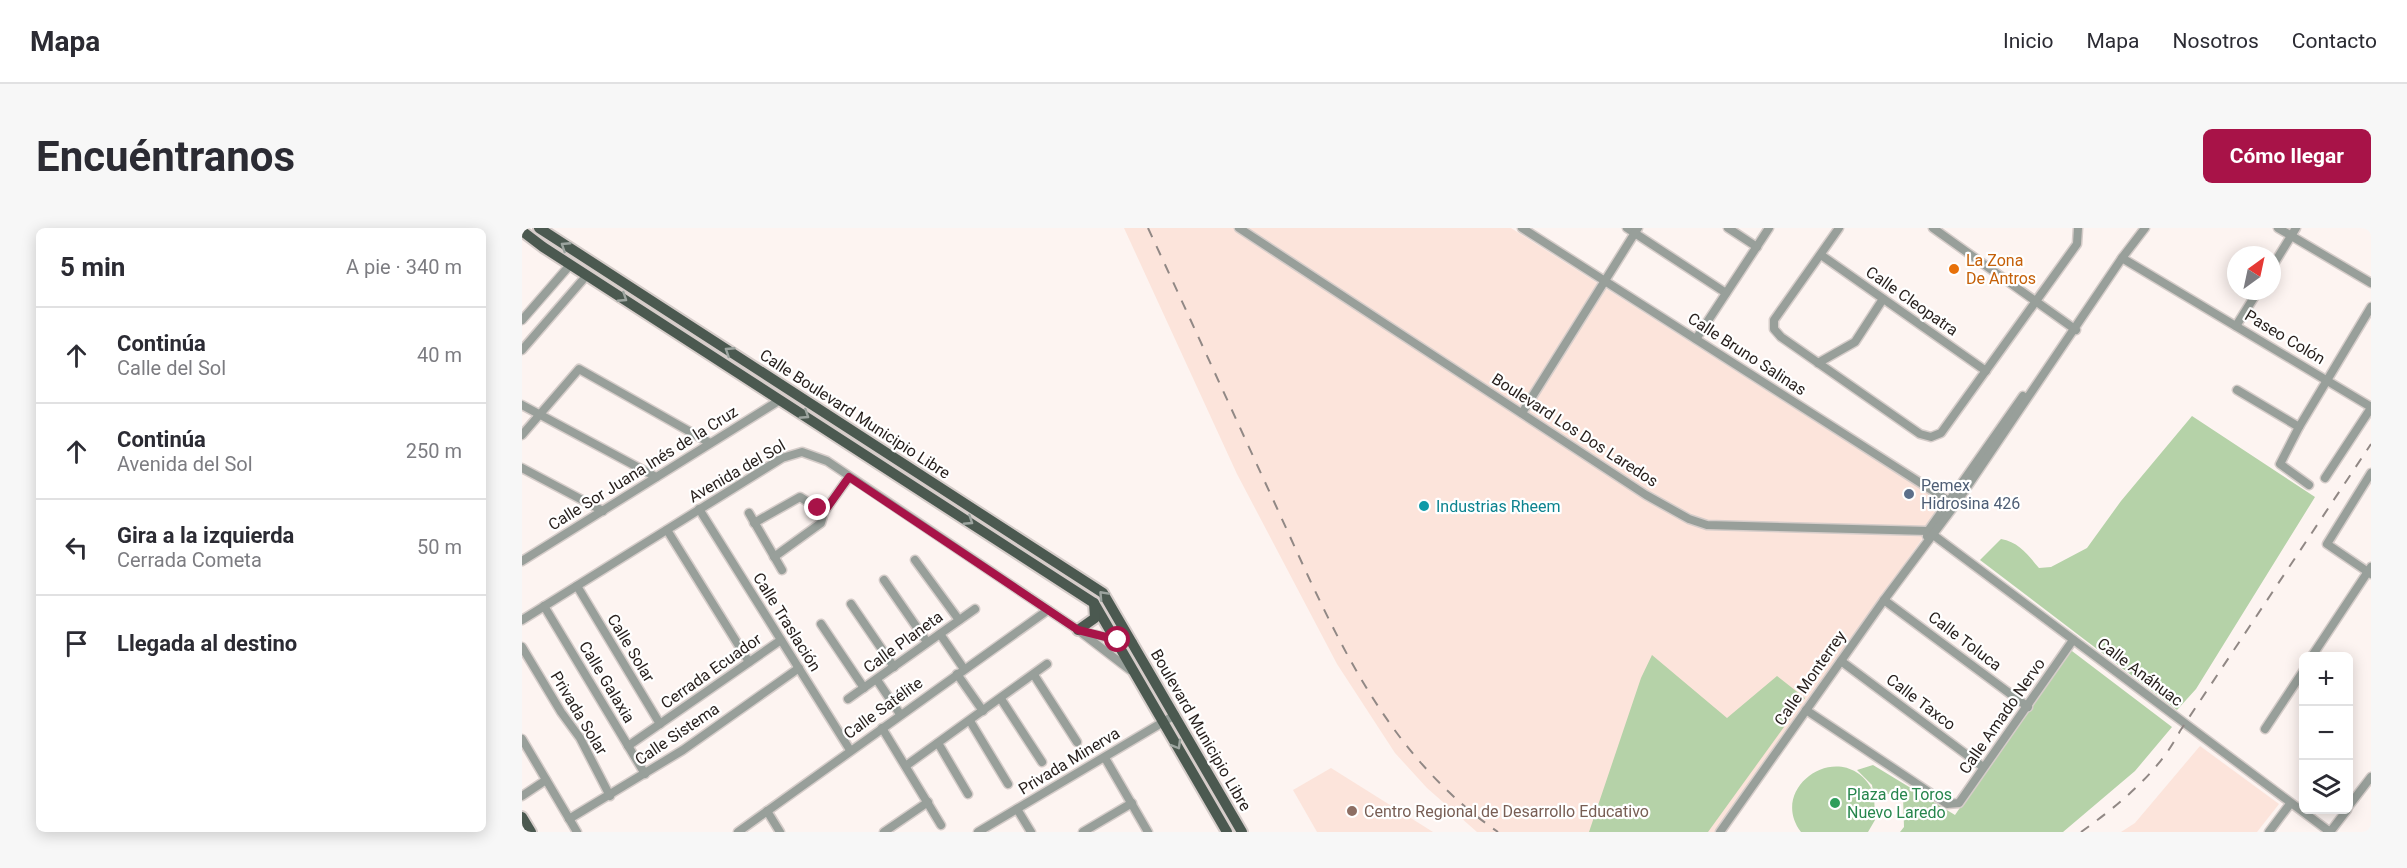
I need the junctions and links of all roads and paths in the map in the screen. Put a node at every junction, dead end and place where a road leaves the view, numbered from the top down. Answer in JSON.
{"nodes":[{"id":1,"x":540,"y":228,"type":"edge"},
{"id":2,"x":1239,"y":228,"type":"edge"},
{"id":3,"x":1522,"y":228,"type":"edge"},
{"id":4,"x":1728,"y":228,"type":"edge"},
{"id":5,"x":1769,"y":228,"type":"edge"},
{"id":6,"x":1839,"y":228,"type":"edge"},
{"id":7,"x":1933,"y":228,"type":"edge"},
{"id":8,"x":2150,"y":228,"type":"edge"},
{"id":9,"x":2278,"y":228,"type":"edge"},
{"id":10,"x":2079,"y":229,"type":"edge"},
{"id":11,"x":1633,"y":230,"type":"edge"},
{"id":12,"x":2143,"y":230,"type":"edge"},
{"id":13,"x":522,"y":231,"type":"edge"},
{"id":14,"x":2294,"y":232,"type":"edge"},
{"id":15,"x":1756,"y":247,"type":"junction"},
{"id":16,"x":2281,"y":253,"type":"edge"},
{"id":17,"x":1821,"y":255,"type":"junction"},
{"id":18,"x":2122,"y":258,"type":"junction"},
{"id":19,"x":570,"y":265,"type":"junction"},
{"id":20,"x":587,"y":275,"type":"junction"},
{"id":21,"x":1605,"y":281,"type":"junction"},
{"id":22,"x":2371,"y":283,"type":"edge"},
{"id":23,"x":1726,"y":293,"type":"junction"},
{"id":24,"x":1883,"y":299,"type":"junction"},
{"id":25,"x":2252,"y":300,"type":"edge"},
{"id":26,"x":2037,"y":301,"type":"junction"},
{"id":27,"x":2371,"y":307,"type":"edge"},
{"id":28,"x":522,"y":320,"type":"edge"},
{"id":29,"x":2075,"y":326,"type":"junction"},
{"id":30,"x":2236,"y":326,"type":"junction"},
{"id":31,"x":1696,"y":339,"type":"junction"},
{"id":32,"x":522,"y":350,"type":"edge"},
{"id":33,"x":1818,"y":363,"type":"junction"},
{"id":34,"x":1986,"y":371,"type":"junction"},
{"id":35,"x":2327,"y":380,"type":"junction"},
{"id":36,"x":2237,"y":390,"type":"dead end"},
{"id":37,"x":780,"y":400,"type":"junction"},
{"id":38,"x":522,"y":405,"type":"edge"},
{"id":39,"x":2371,"y":407,"type":"edge"},
{"id":40,"x":1522,"y":414,"type":"junction"},
{"id":41,"x":540,"y":415,"type":"junction"},
{"id":42,"x":2299,"y":427,"type":"junction"},
{"id":43,"x":522,"y":435,"type":"edge"},
{"id":44,"x":710,"y":443,"type":"junction"},
{"id":45,"x":522,"y":468,"type":"edge"},
{"id":46,"x":2371,"y":473,"type":"edge"},
{"id":47,"x":656,"y":477,"type":"junction"},
{"id":48,"x":849,"y":477,"type":"junction"},
{"id":49,"x":2325,"y":478,"type":"dead end"},
{"id":50,"x":2309,"y":484,"type":"dead end"},
{"id":51,"x":1952,"y":503,"type":"junction"},
{"id":52,"x":699,"y":509,"type":"junction"},
{"id":53,"x":603,"y":511,"type":"junction"},
{"id":54,"x":824,"y":512,"type":"junction"},
{"id":55,"x":749,"y":513,"type":"dead end"},
{"id":56,"x":754,"y":523,"type":"junction"},
{"id":57,"x":667,"y":530,"type":"junction"},
{"id":58,"x":1931,"y":532,"type":"junction"},
{"id":59,"x":774,"y":557,"type":"junction"},
{"id":60,"x":915,"y":560,"type":"dead end"},
{"id":61,"x":522,"y":561,"type":"edge"},
{"id":62,"x":782,"y":570,"type":"dead end"},
{"id":63,"x":2370,"y":570,"type":"edge"},
{"id":64,"x":884,"y":580,"type":"dead end"},
{"id":65,"x":577,"y":586,"type":"junction"},
{"id":66,"x":1884,"y":600,"type":"junction"},
{"id":67,"x":1094,"y":603,"type":"junction"},
{"id":68,"x":851,"y":604,"type":"dead end"},
{"id":69,"x":544,"y":606,"type":"junction"},
{"id":70,"x":975,"y":609,"type":"dead end"},
{"id":71,"x":1048,"y":610,"type":"junction"},
{"id":72,"x":522,"y":620,"type":"edge"},
{"id":73,"x":959,"y":620,"type":"junction"},
{"id":74,"x":821,"y":624,"type":"dead end"},
{"id":75,"x":1078,"y":630,"type":"junction"},
{"id":76,"x":940,"y":634,"type":"junction"},
{"id":77,"x":1117,"y":639,"type":"junction"},
{"id":78,"x":781,"y":640,"type":"junction"},
{"id":79,"x":2073,"y":640,"type":"junction"},
{"id":80,"x":927,"y":642,"type":"junction"},
{"id":81,"x":1134,"y":644,"type":"junction"},
{"id":82,"x":522,"y":647,"type":"edge"},
{"id":83,"x":2315,"y":652,"type":"edge"},
{"id":84,"x":1841,"y":661,"type":"junction"},
{"id":85,"x":749,"y":662,"type":"junction"},
{"id":86,"x":1047,"y":664,"type":"dead end"},
{"id":87,"x":894,"y":667,"type":"junction"},
{"id":88,"x":799,"y":668,"type":"junction"},
{"id":89,"x":960,"y":672,"type":"junction"},
{"id":90,"x":1034,"y":675,"type":"junction"},
{"id":91,"x":2299,"y":678,"type":"edge"},
{"id":92,"x":877,"y":680,"type":"junction"},
{"id":93,"x":1140,"y":681,"type":"junction"},
{"id":94,"x":864,"y":688,"type":"junction"},
{"id":95,"x":849,"y":699,"type":"dead end"},
{"id":96,"x":1001,"y":699,"type":"junction"},
{"id":97,"x":2028,"y":707,"type":"junction"},
{"id":98,"x":1806,"y":710,"type":"junction"},
{"id":99,"x":983,"y":711,"type":"junction"},
{"id":100,"x":900,"y":714,"type":"junction"},
{"id":101,"x":1175,"y":715,"type":"junction"},
{"id":102,"x":970,"y":721,"type":"junction"},
{"id":103,"x":1164,"y":722,"type":"junction"},
{"id":104,"x":660,"y":724,"type":"junction"},
{"id":105,"x":882,"y":728,"type":"junction"},
{"id":106,"x":2265,"y":729,"type":"dead end"},
{"id":107,"x":522,"y":739,"type":"edge"},
{"id":108,"x":1077,"y":742,"type":"dead end"},
{"id":109,"x":939,"y":743,"type":"junction"},
{"id":110,"x":628,"y":746,"type":"junction"},
{"id":111,"x":850,"y":750,"type":"junction"},
{"id":112,"x":1105,"y":758,"type":"junction"},
{"id":113,"x":1042,"y":762,"type":"dead end"},
{"id":114,"x":907,"y":765,"type":"junction"},
{"id":115,"x":1983,"y":767,"type":"junction"},
{"id":116,"x":645,"y":774,"type":"junction"},
{"id":117,"x":2371,"y":777,"type":"edge"},
{"id":118,"x":546,"y":780,"type":"junction"},
{"id":119,"x":1008,"y":784,"type":"dead end"},
{"id":120,"x":969,"y":794,"type":"dead end"},
{"id":121,"x":522,"y":796,"type":"edge"},
{"id":122,"x":610,"y":796,"type":"junction"},
{"id":123,"x":2353,"y":801,"type":"edge"},
{"id":124,"x":928,"y":802,"type":"junction"},
{"id":125,"x":1132,"y":803,"type":"junction"},
{"id":126,"x":2290,"y":804,"type":"junction"},
{"id":127,"x":1017,"y":809,"type":"junction"},
{"id":128,"x":767,"y":811,"type":"junction"},
{"id":129,"x":2344,"y":814,"type":"edge"},
{"id":130,"x":522,"y":817,"type":"edge"},
{"id":131,"x":569,"y":819,"type":"junction"},
{"id":132,"x":941,"y":825,"type":"dead end"},
{"id":133,"x":1240,"y":828,"type":"edge"},
{"id":134,"x":1225,"y":831,"type":"edge"},
{"id":135,"x":531,"y":832,"type":"edge"},
{"id":136,"x":577,"y":832,"type":"edge"},
{"id":137,"x":738,"y":832,"type":"edge"},
{"id":138,"x":780,"y":832,"type":"edge"},
{"id":139,"x":884,"y":832,"type":"edge"},
{"id":140,"x":978,"y":832,"type":"edge"},
{"id":141,"x":1030,"y":832,"type":"edge"},
{"id":142,"x":1083,"y":832,"type":"edge"},
{"id":143,"x":1148,"y":832,"type":"edge"},
{"id":144,"x":1720,"y":832,"type":"edge"},
{"id":145,"x":2269,"y":832,"type":"edge"},
{"id":146,"x":2330,"y":832,"type":"edge"}],
"edges":[{"from":81,"to":1,"type":"main road","name":"Calle Boulevard Municipio Libre","one_way":true},
{"from":2,"to":40,"type":"street","name":"Boulevard Los Dos Laredos"},
{"from":3,"to":21,"type":"street","name":"Calle Bruno Salinas"},
{"from":4,"to":15,"type":"street"},
{"from":5,"to":15,"type":"street"},
{"from":6,"to":17,"type":"street"},
{"from":7,"to":26,"type":"street"},
{"from":8,"to":12,"type":"street"},
{"from":9,"to":14,"type":"street"},
{"from":10,"to":26,"type":"street"},
{"from":11,"to":21,"type":"street"},
{"from":11,"to":23,"type":"street"},
{"from":12,"to":18,"type":"street","name":"Calle Monterrey"},
{"from":13,"to":19,"type":"main road","name":"Calle Boulevard Municipio Libre"},
{"from":14,"to":16,"type":"street"},
{"from":14,"to":22,"type":"street"},
{"from":15,"to":23,"type":"street"},
{"from":17,"to":24,"type":"street","name":"Calle Cleopatra"},
{"from":17,"to":33,"type":"street"},
{"from":18,"to":29,"type":"street","name":"Calle Monterrey"},
{"from":18,"to":30,"type":"street","name":"Paseo Colón"},
{"from":19,"to":20,"type":"main road","name":"Calle Boulevard Municipio Libre"},
{"from":19,"to":28,"type":"street"},
{"from":20,"to":32,"type":"street"},
{"from":20,"to":37,"type":"main road","name":"Calle Boulevard Municipio Libre","one_way":true},
{"from":21,"to":31,"type":"street","name":"Calle Bruno Salinas"},
{"from":21,"to":40,"type":"street"},
{"from":23,"to":31,"type":"street"},
{"from":24,"to":33,"type":"street"},
{"from":24,"to":34,"type":"street","name":"Calle Cleopatra"},
{"from":25,"to":30,"type":"street"},
{"from":26,"to":29,"type":"street"},
{"from":26,"to":34,"type":"street"},
{"from":27,"to":35,"type":"street"},
{"from":29,"to":51,"type":"street","name":"Calle Monterrey"},
{"from":30,"to":35,"type":"street","name":"Paseo Colón"},
{"from":31,"to":51,"type":"street","name":"Calle Bruno Salinas"},
{"from":33,"to":34,"type":"street"},
{"from":35,"to":39,"type":"street","name":"Paseo Colón"},
{"from":35,"to":42,"type":"street"},
{"from":36,"to":42,"type":"street"},
{"from":37,"to":44,"type":"street","name":"Calle Sor Juana Inés de la Cruz"},
{"from":37,"to":67,"type":"main road","name":"Calle Boulevard Municipio Libre","one_way":true},
{"from":38,"to":41,"type":"street"},
{"from":39,"to":49,"type":"street"},
{"from":40,"to":58,"type":"street","name":"Boulevard Los Dos Laredos"},
{"from":41,"to":43,"type":"street"},
{"from":41,"to":44,"type":"street"},
{"from":41,"to":47,"type":"street"},
{"from":42,"to":50,"type":"street"},
{"from":44,"to":47,"type":"street","name":"Calle Sor Juana Inés de la Cruz"},
{"from":45,"to":53,"type":"street"},
{"from":46,"to":63,"type":"street"},
{"from":47,"to":53,"type":"street","name":"Calle Sor Juana Inés de la Cruz"},
{"from":48,"to":52,"type":"street","name":"Avenida del Sol"},
{"from":48,"to":54,"type":"street"},
{"from":48,"to":71,"type":"street","name":"Avenida del Sol"},
{"from":51,"to":58,"type":"street","name":"Calle Monterrey"},
{"from":52,"to":57,"type":"street","name":"Avenida del Sol"},
{"from":52,"to":78,"type":"street","name":"Calle Traslación"},
{"from":53,"to":61,"type":"street","name":"Calle Sor Juana Inés de la Cruz"},
{"from":54,"to":56,"type":"street"},
{"from":54,"to":59,"type":"street"},
{"from":55,"to":56,"type":"street"},
{"from":56,"to":59,"type":"street"},
{"from":57,"to":65,"type":"street","name":"Avenida del Sol"},
{"from":57,"to":85,"type":"street"},
{"from":58,"to":66,"type":"street","name":"Calle Monterrey"},
{"from":58,"to":79,"type":"street","name":"Calle Anáhuac"},
{"from":59,"to":62,"type":"street"},
{"from":60,"to":73,"type":"street"},
{"from":63,"to":83,"type":"street"},
{"from":64,"to":80,"type":"street"},
{"from":65,"to":69,"type":"street","name":"Avenida del Sol"},
{"from":65,"to":104,"type":"street","name":"Calle Solar"},
{"from":66,"to":84,"type":"street","name":"Calle Monterrey"},
{"from":66,"to":97,"type":"street","name":"Calle Toluca"},
{"from":67,"to":75,"type":"main road"},
{"from":67,"to":77,"type":"main road","name":"Calle Boulevard Municipio Libre"},
{"from":68,"to":87,"type":"street"},
{"from":69,"to":72,"type":"street","name":"Avenida del Sol"},
{"from":69,"to":110,"type":"street","name":"Calle Galaxia"},
{"from":70,"to":73,"type":"street","name":"Calle Planeta"},
{"from":71,"to":75,"type":"street","name":"Avenida del Sol"},
{"from":71,"to":89,"type":"street","name":"Calle Satélite"},
{"from":73,"to":76,"type":"street","name":"Calle Planeta"},
{"from":74,"to":94,"type":"street"},
{"from":75,"to":77,"type":"street"},
{"from":75,"to":93,"type":"street","name":"Avenida del Sol"},
{"from":76,"to":80,"type":"street","name":"Calle Planeta"},
{"from":76,"to":89,"type":"street"},
{"from":77,"to":81,"type":"street"},
{"from":77,"to":93,"type":"main road","name":"Boulevard Municipio Libre"},
{"from":78,"to":85,"type":"street","name":"Cerrada Ecuador"},
{"from":78,"to":88,"type":"street","name":"Calle Traslación"},
{"from":79,"to":97,"type":"street","name":"Calle Amado Nervo"},
{"from":79,"to":126,"type":"street","name":"Calle Anáhuac"},
{"from":80,"to":87,"type":"street","name":"Calle Planeta"},
{"from":81,"to":101,"type":"main road","name":"Boulevard Municipio Libre"},
{"from":82,"to":122,"type":"street","name":"Privada Solar"},
{"from":84,"to":98,"type":"street","name":"Calle Monterrey"},
{"from":84,"to":115,"type":"street","name":"Calle Taxco"},
{"from":85,"to":104,"type":"street","name":"Cerrada Ecuador"},
{"from":86,"to":90,"type":"street"},
{"from":87,"to":92,"type":"street","name":"Calle Planeta"},
{"from":88,"to":111,"type":"street","name":"Calle Traslación"},
{"from":88,"to":116,"type":"street","name":"Calle Sistema"},
{"from":89,"to":99,"type":"street"},
{"from":89,"to":100,"type":"street","name":"Calle Satélite"},
{"from":90,"to":96,"type":"street"},
{"from":90,"to":108,"type":"street"},
{"from":91,"to":106,"type":"street"},
{"from":92,"to":94,"type":"street","name":"Calle Planeta"},
{"from":92,"to":100,"type":"street"},
{"from":93,"to":103,"type":"main road","name":"Boulevard Municipio Libre"},
{"from":94,"to":95,"type":"street","name":"Calle Planeta"},
{"from":96,"to":99,"type":"street"},
{"from":96,"to":113,"type":"street"},
{"from":97,"to":115,"type":"street","name":"Calle Amado Nervo"},
{"from":98,"to":115,"type":"street","name":"Calle Amado Nervo"},
{"from":98,"to":144,"type":"street","name":"Calle Monterrey"},
{"from":99,"to":102,"type":"street"},
{"from":100,"to":105,"type":"street","name":"Calle Satélite"},
{"from":101,"to":103,"type":"street","name":"Privada Minerva"},
{"from":101,"to":133,"type":"main road","name":"Boulevard Municipio Libre"},
{"from":102,"to":109,"type":"street"},
{"from":102,"to":119,"type":"street"},
{"from":103,"to":112,"type":"street","name":"Privada Minerva"},
{"from":103,"to":134,"type":"main road","name":"Boulevard Municipio Libre","one_way":true},
{"from":104,"to":110,"type":"street","name":"Cerrada Ecuador"},
{"from":105,"to":111,"type":"street","name":"Calle Satélite"},
{"from":105,"to":114,"type":"street"},
{"from":107,"to":118,"type":"street"},
{"from":109,"to":114,"type":"street"},
{"from":109,"to":120,"type":"street"},
{"from":110,"to":116,"type":"street","name":"Calle Galaxia"},
{"from":111,"to":128,"type":"street","name":"Calle Satélite"},
{"from":112,"to":125,"type":"street"},
{"from":112,"to":127,"type":"street","name":"Privada Minerva"},
{"from":114,"to":124,"type":"street"},
{"from":116,"to":122,"type":"street","name":"Calle Sistema"},
{"from":117,"to":123,"type":"street"},
{"from":118,"to":121,"type":"street"},
{"from":118,"to":131,"type":"street"},
{"from":122,"to":131,"type":"street","name":"Calle Sistema"},
{"from":124,"to":132,"type":"street"},
{"from":124,"to":139,"type":"street"},
{"from":125,"to":142,"type":"street"},
{"from":125,"to":143,"type":"street"},
{"from":126,"to":145,"type":"street"},
{"from":126,"to":146,"type":"street","name":"Calle Anáhuac"},
{"from":127,"to":140,"type":"street","name":"Privada Minerva"},
{"from":127,"to":141,"type":"street"},
{"from":128,"to":137,"type":"street","name":"Calle Satélite"},
{"from":128,"to":138,"type":"street"},
{"from":129,"to":146,"type":"street"},
{"from":130,"to":135,"type":"main road"},
{"from":131,"to":136,"type":"street"},
{"from":133,"to":134,"type":"street"}]}
